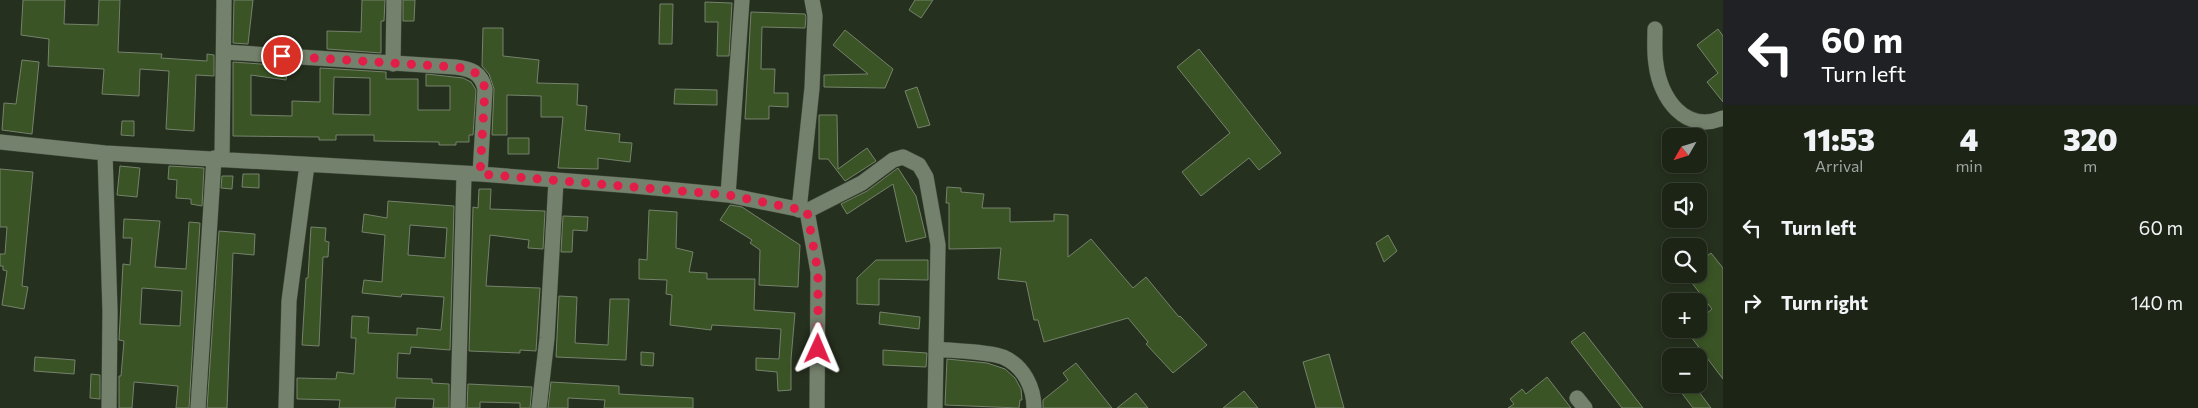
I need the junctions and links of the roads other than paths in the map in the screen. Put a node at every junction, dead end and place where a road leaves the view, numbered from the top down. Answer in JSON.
{"nodes":[{"id":1,"x":224,"y":0,"type":"edge"},
{"id":2,"x":394,"y":0,"type":"edge"},
{"id":3,"x":742,"y":0,"type":"edge"},
{"id":4,"x":812,"y":0,"type":"edge"},
{"id":5,"x":1655,"y":29,"type":"dead end"},
{"id":6,"x":224,"y":52,"type":"junction"},
{"id":7,"x":393,"y":64,"type":"junction"},
{"id":8,"x":1723,"y":118,"type":"edge"},
{"id":9,"x":0,"y":142,"type":"edge"},
{"id":10,"x":105,"y":153,"type":"junction"},
{"id":11,"x":218,"y":159,"type":"junction"},
{"id":12,"x":307,"y":165,"type":"junction"},
{"id":13,"x":472,"y":174,"type":"junction"},
{"id":14,"x":556,"y":181,"type":"junction"},
{"id":15,"x":728,"y":195,"type":"junction"},
{"id":16,"x":803,"y":211,"type":"junction"},
{"id":17,"x":936,"y":349,"type":"junction"},
{"id":18,"x":109,"y":408,"type":"edge"},
{"id":19,"x":198,"y":408,"type":"edge"},
{"id":20,"x":286,"y":408,"type":"edge"},
{"id":21,"x":458,"y":408,"type":"edge"},
{"id":22,"x":539,"y":408,"type":"edge"},
{"id":23,"x":817,"y":408,"type":"edge"},
{"id":24,"x":935,"y":408,"type":"edge"},
{"id":25,"x":1034,"y":408,"type":"edge"}],
"edges":[{"from":1,"to":6,"type":"street"},
{"from":2,"to":7,"type":"street"},
{"from":3,"to":15,"type":"street"},
{"from":4,"to":16,"type":"street"},
{"from":5,"to":8,"type":"street"},
{"from":6,"to":7,"type":"street"},
{"from":6,"to":11,"type":"street"},
{"from":7,"to":13,"type":"street"},
{"from":9,"to":10,"type":"street"},
{"from":10,"to":11,"type":"street"},
{"from":10,"to":18,"type":"street"},
{"from":11,"to":12,"type":"street"},
{"from":11,"to":19,"type":"street"},
{"from":12,"to":13,"type":"street"},
{"from":12,"to":20,"type":"street"},
{"from":13,"to":14,"type":"street"},
{"from":13,"to":21,"type":"street"},
{"from":14,"to":15,"type":"street"},
{"from":14,"to":22,"type":"street"},
{"from":15,"to":16,"type":"street"},
{"from":16,"to":17,"type":"street"},
{"from":16,"to":23,"type":"street"},
{"from":17,"to":24,"type":"street"},
{"from":17,"to":25,"type":"street"}]}
